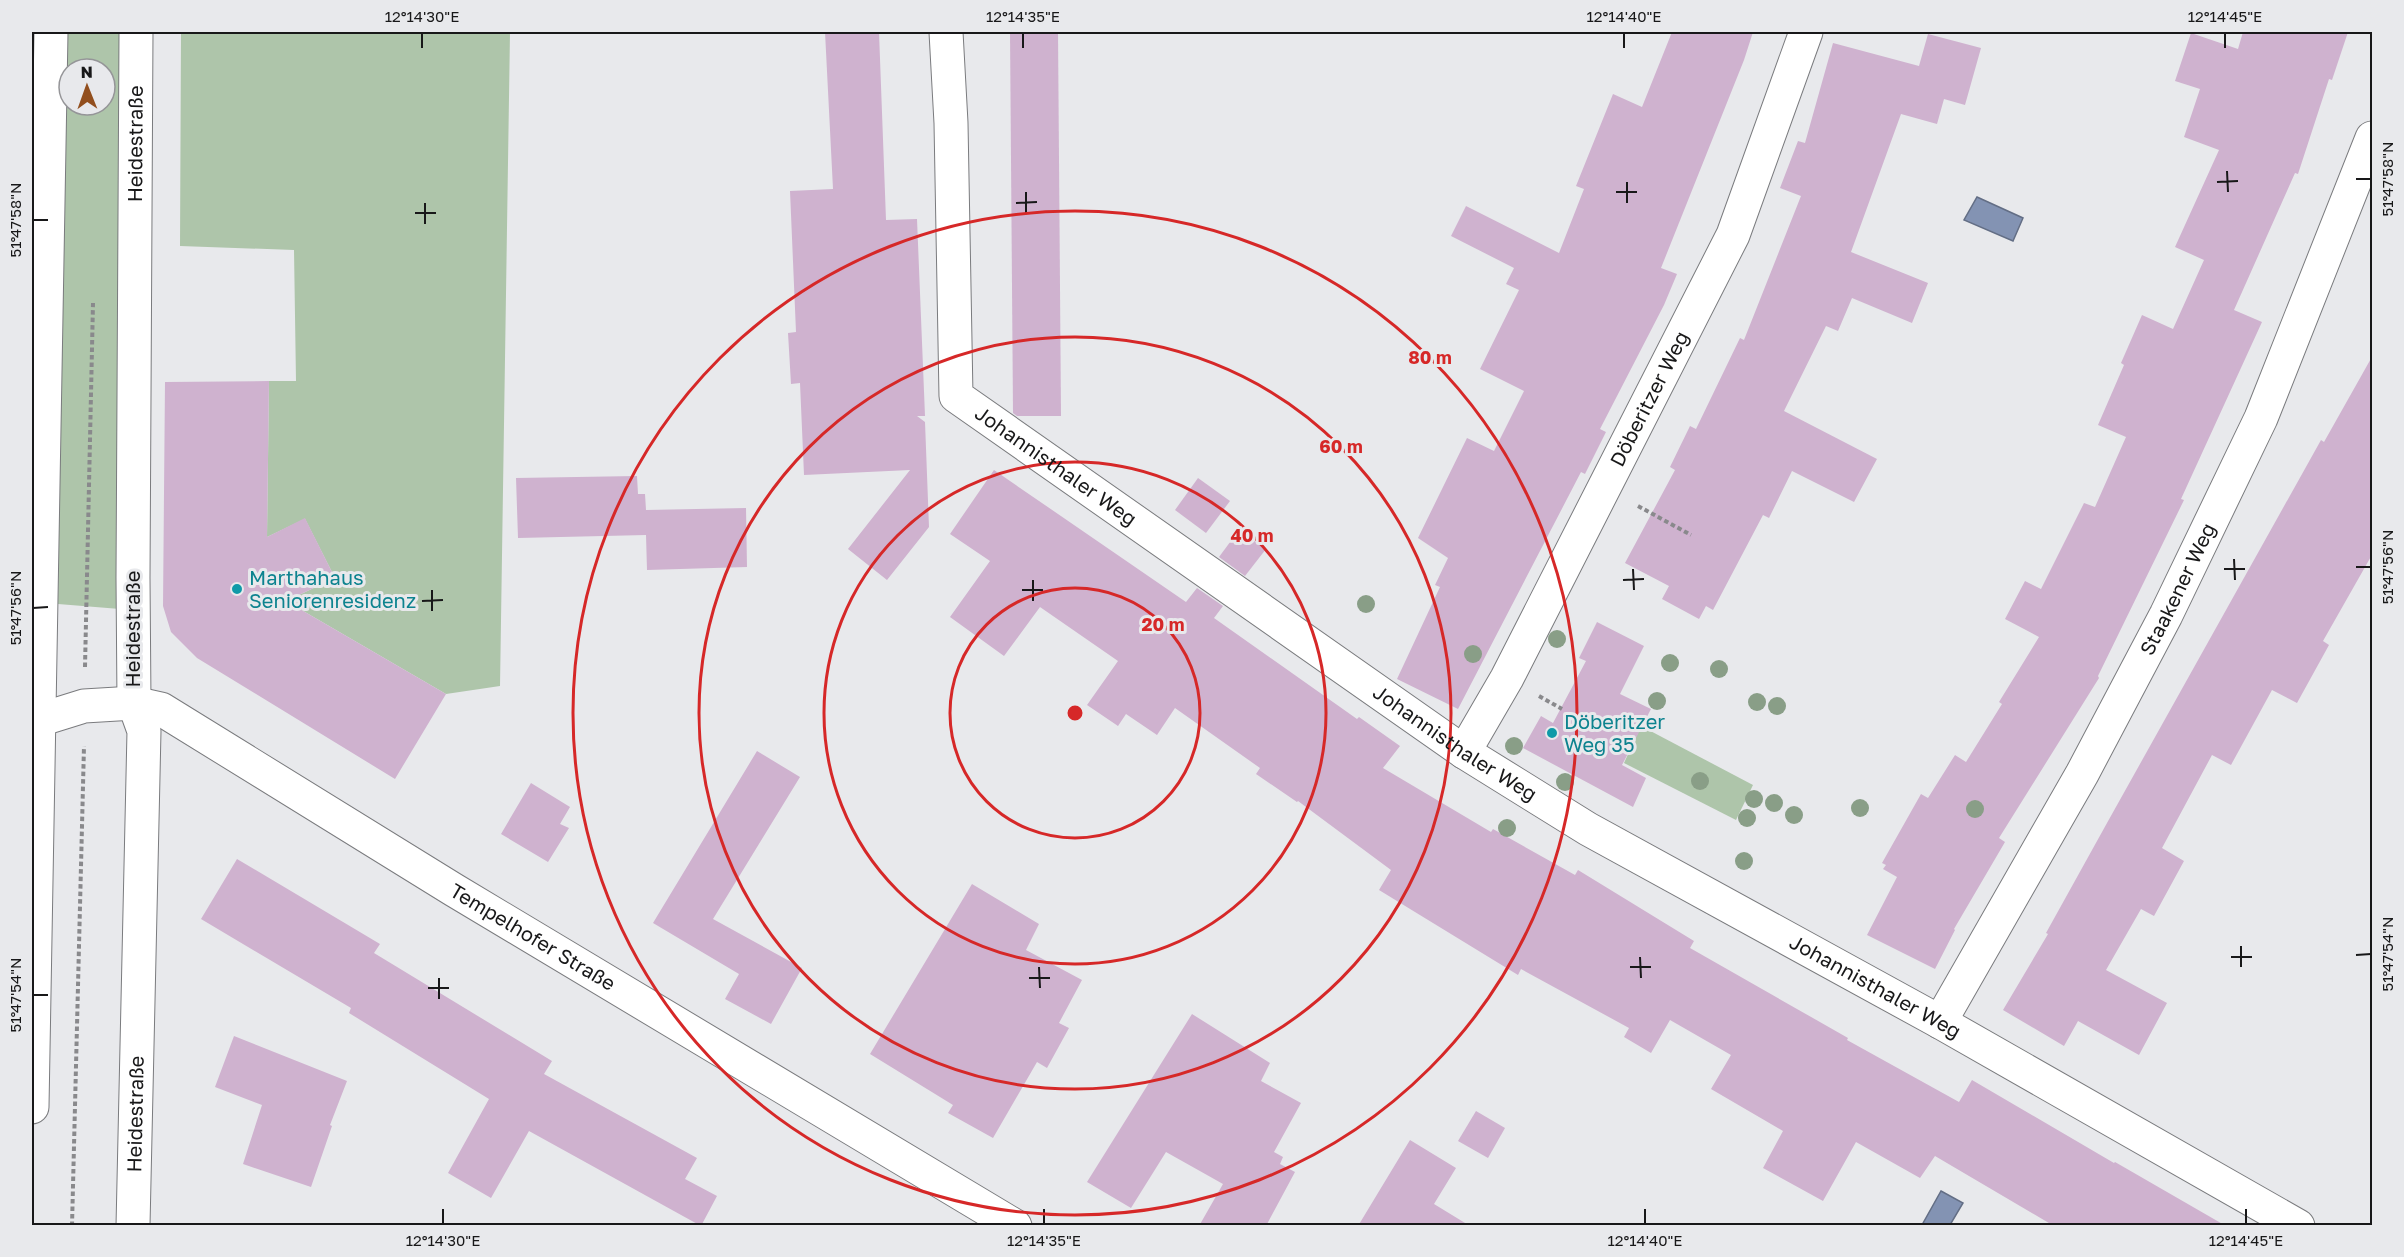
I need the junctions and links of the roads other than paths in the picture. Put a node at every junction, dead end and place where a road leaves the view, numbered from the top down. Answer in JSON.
{"nodes":[{"id":1,"x":51,"y":32,"type":"edge"},
{"id":2,"x":136,"y":32,"type":"edge"},
{"id":3,"x":946,"y":32,"type":"edge"},
{"id":4,"x":1806,"y":32,"type":"edge"},
{"id":5,"x":2373,"y":138,"type":"edge"},
{"id":6,"x":38,"y":381,"type":"edge"},
{"id":7,"x":36,"y":608,"type":"edge"},
{"id":8,"x":36,"y":657,"type":"edge"},
{"id":9,"x":134,"y":703,"type":"junction"},
{"id":10,"x":39,"y":720,"type":"junction"},
{"id":11,"x":1464,"y":752,"type":"junction"},
{"id":12,"x":1940,"y":1022,"type":"junction"},
{"id":13,"x":32,"y":1107,"type":"edge"},
{"id":14,"x":133,"y":1226,"type":"edge"},
{"id":15,"x":1015,"y":1226,"type":"edge"},
{"id":16,"x":2298,"y":1226,"type":"edge"}],
"edges":[{"from":1,"to":6,"type":"street"},
{"from":2,"to":9,"type":"street","name":"Heidestraße"},
{"from":3,"to":11,"type":"street","name":"Johannisthaler Weg"},
{"from":4,"to":11,"type":"street","name":"Döberitzer Weg"},
{"from":5,"to":12,"type":"street","name":"Staakener Weg"},
{"from":6,"to":7,"type":"street"},
{"from":7,"to":8,"type":"street"},
{"from":8,"to":10,"type":"street"},
{"from":9,"to":10,"type":"street","name":"Tempelhofer Straße"},
{"from":9,"to":14,"type":"street","name":"Heidestraße"},
{"from":9,"to":15,"type":"street","name":"Tempelhofer Straße"},
{"from":10,"to":13,"type":"street"},
{"from":11,"to":12,"type":"street","name":"Johannisthaler Weg"},
{"from":12,"to":16,"type":"street","name":"Johannisthaler Weg"}]}
